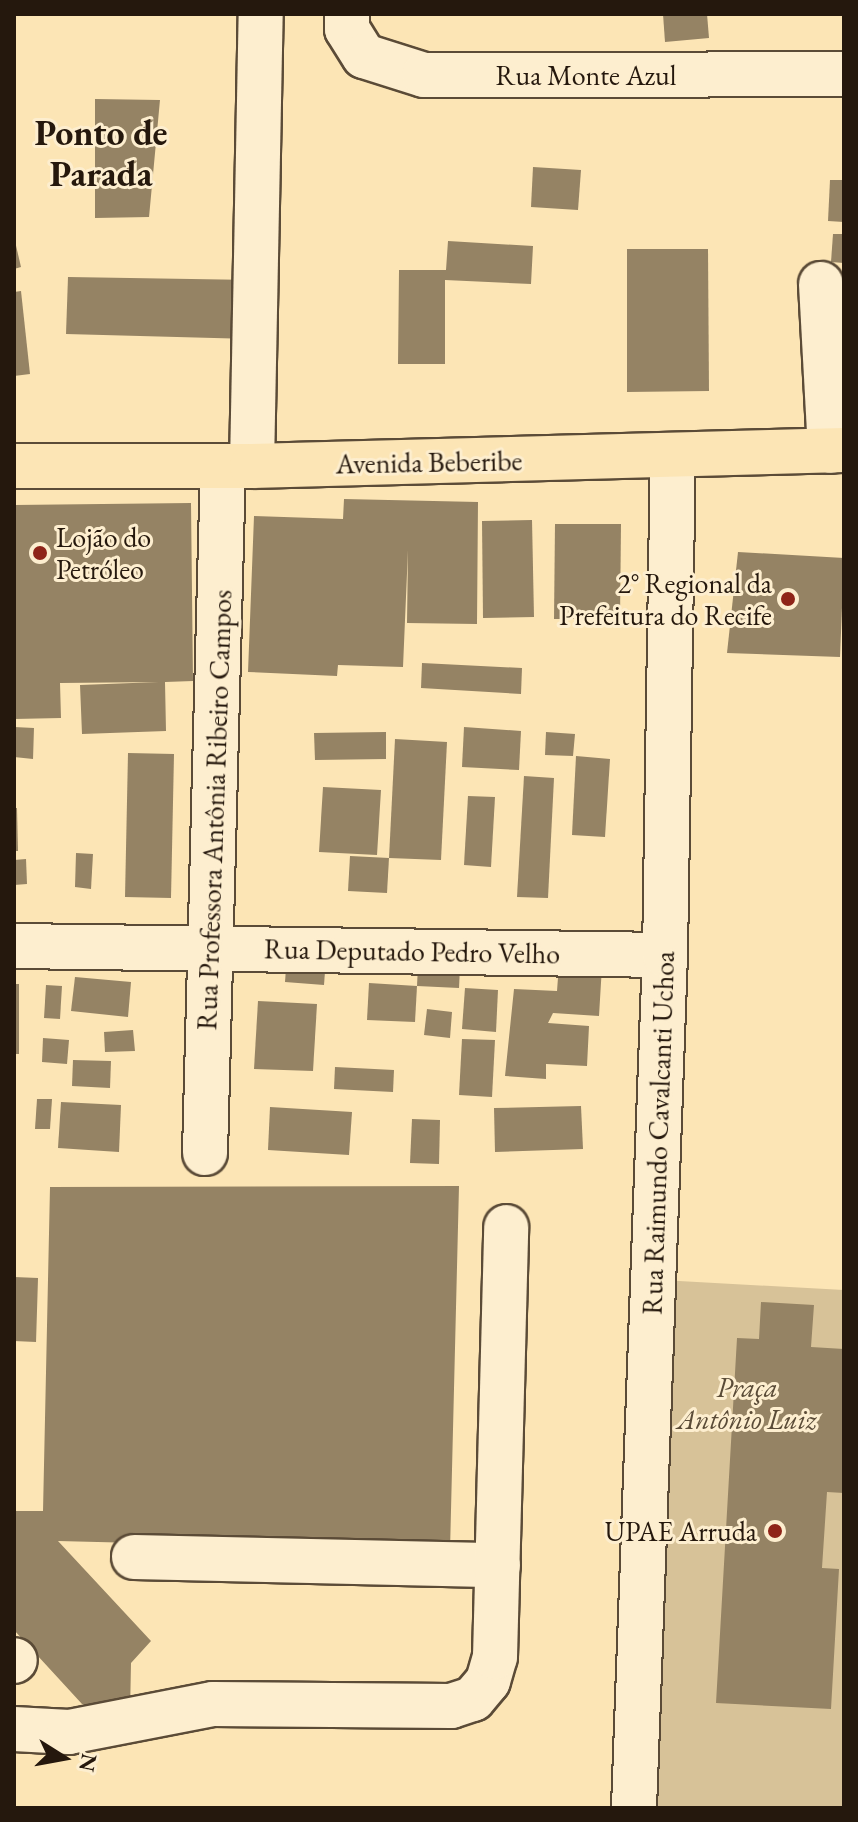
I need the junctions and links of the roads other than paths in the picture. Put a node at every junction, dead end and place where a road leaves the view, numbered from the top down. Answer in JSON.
{"nodes":[{"id":1,"x":261,"y":14,"type":"edge"},
{"id":2,"x":347,"y":22,"type":"edge"},
{"id":3,"x":844,"y":74,"type":"edge"},
{"id":4,"x":821,"y":284,"type":"dead end"},
{"id":5,"x":835,"y":382,"type":"edge"},
{"id":6,"x":837,"y":450,"type":"edge"},
{"id":7,"x":673,"y":457,"type":"junction"},
{"id":8,"x":14,"y":466,"type":"edge"},
{"id":9,"x":238,"y":466,"type":"junction"},
{"id":10,"x":14,"y":946,"type":"edge"},
{"id":11,"x":210,"y":948,"type":"junction"},
{"id":12,"x":665,"y":955,"type":"junction"},
{"id":13,"x":205,"y":1153,"type":"dead end"},
{"id":14,"x":506,"y":1227,"type":"dead end"},
{"id":15,"x":134,"y":1557,"type":"dead end"},
{"id":16,"x":498,"y":1565,"type":"junction"},
{"id":17,"x":14,"y":1729,"type":"edge"},
{"id":18,"x":634,"y":1808,"type":"edge"}],
"edges":[{"from":1,"to":9,"type":"street","name":"Rua Professora Antônia Ribeiro Campos"},
{"from":2,"to":3,"type":"street","name":"Rua Monte Azul"},
{"from":4,"to":5,"type":"street"},
{"from":5,"to":6,"type":"street"},
{"from":6,"to":7,"type":"main road","name":"Avenida Beberibe"},
{"from":7,"to":9,"type":"main road","name":"Avenida Beberibe"},
{"from":7,"to":12,"type":"street","name":"Rua Raimundo Cavalcanti Uchoa"},
{"from":8,"to":9,"type":"main road","name":"Avenida Beberibe"},
{"from":9,"to":11,"type":"street","name":"Rua Professora Antônia Ribeiro Campos"},
{"from":10,"to":11,"type":"street","name":"Rua Deputado Pedro Velho"},
{"from":11,"to":12,"type":"street","name":"Rua Deputado Pedro Velho"},
{"from":11,"to":13,"type":"street","name":"Rua Professora Antônia Ribeiro Campos"},
{"from":12,"to":18,"type":"street","name":"Rua Raimundo Cavalcanti Uchoa"},
{"from":14,"to":16,"type":"street"},
{"from":15,"to":16,"type":"street"},
{"from":16,"to":17,"type":"street"}]}
